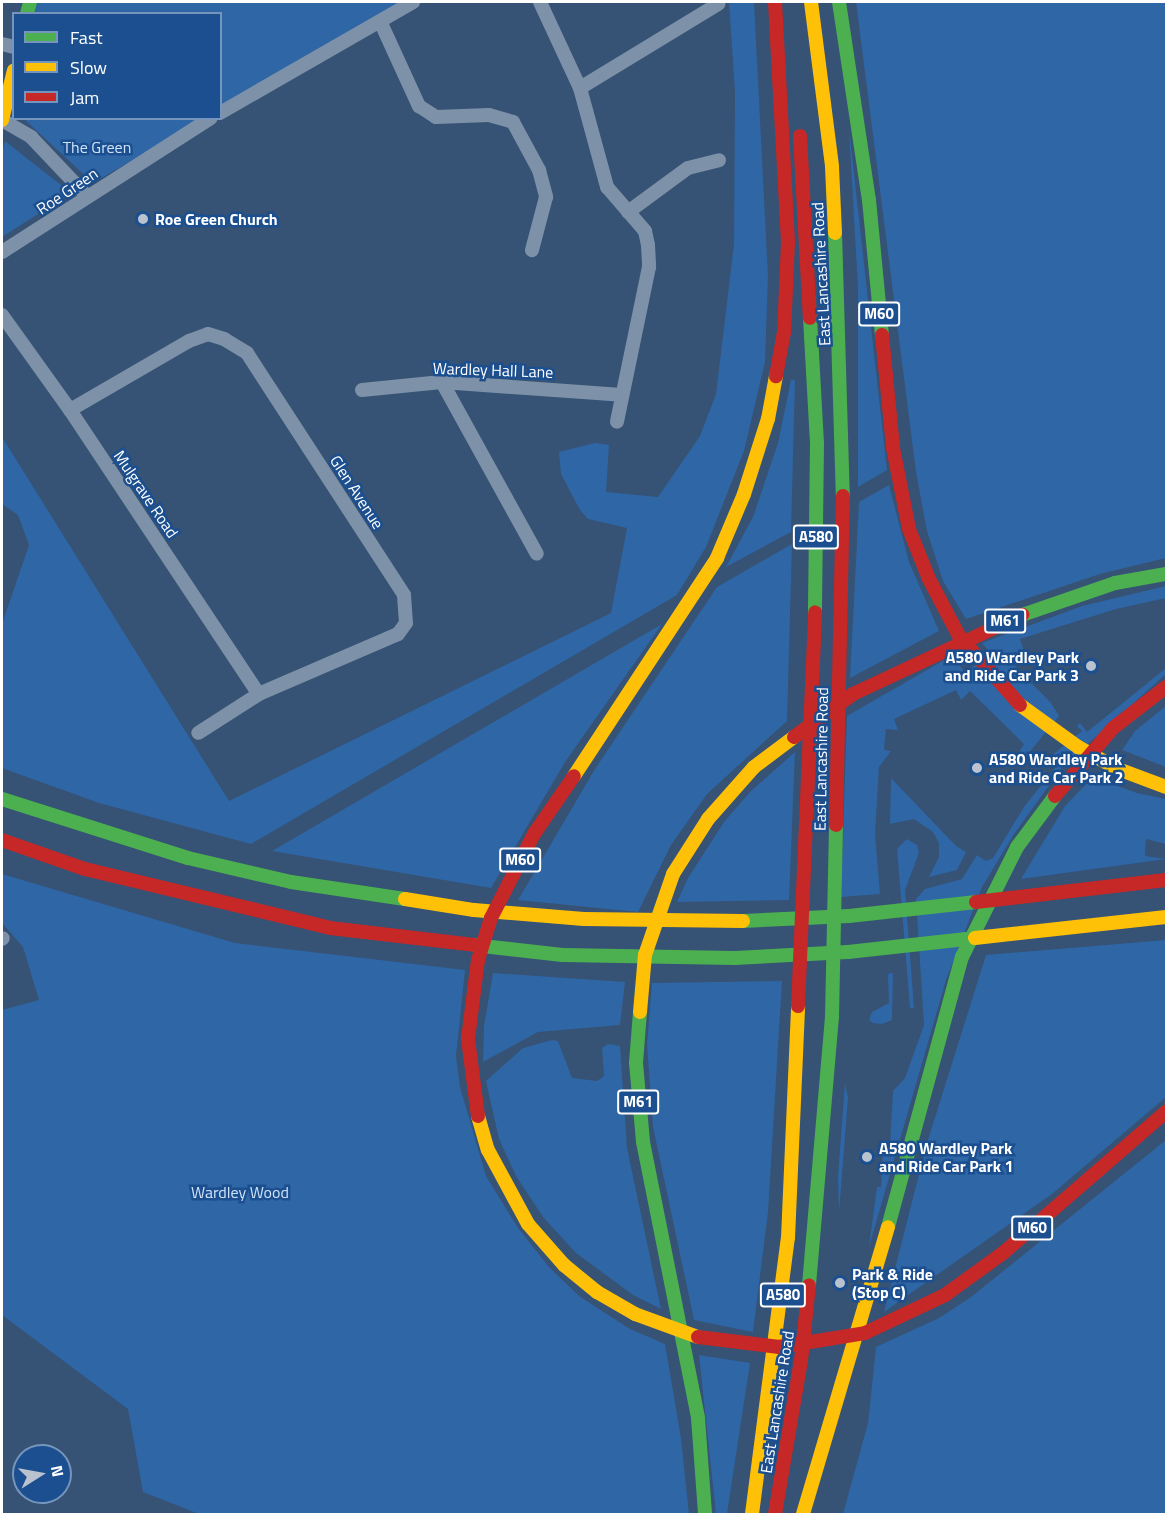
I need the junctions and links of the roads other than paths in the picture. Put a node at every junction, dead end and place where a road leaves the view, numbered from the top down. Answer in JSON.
{"nodes":[{"id":1,"x":413,"y":2,"type":"edge"},
{"id":2,"x":540,"y":2,"type":"edge"},
{"id":3,"x":774,"y":2,"type":"edge"},
{"id":4,"x":784,"y":2,"type":"edge"},
{"id":5,"x":811,"y":2,"type":"edge"},
{"id":6,"x":838,"y":2,"type":"edge"},
{"id":7,"x":718,"y":4,"type":"dead end"},
{"id":8,"x":380,"y":21,"type":"junction"},
{"id":9,"x":12,"y":78,"type":"edge"},
{"id":10,"x":795,"y":87,"type":"dead end"},
{"id":11,"x":580,"y":88,"type":"junction"},
{"id":12,"x":222,"y":112,"type":"edge"},
{"id":13,"x":2,"y":120,"type":"edge"},
{"id":14,"x":208,"y":120,"type":"edge"},
{"id":15,"x":798,"y":122,"type":"dead end"},
{"id":16,"x":719,"y":160,"type":"dead end"},
{"id":17,"x":87,"y":196,"type":"junction"},
{"id":18,"x":628,"y":212,"type":"junction"},
{"id":19,"x":532,"y":250,"type":"dead end"},
{"id":20,"x":2,"y":252,"type":"edge"},
{"id":21,"x":2,"y":315,"type":"edge"},
{"id":22,"x":442,"y":382,"type":"junction"},
{"id":23,"x":362,"y":390,"type":"dead end"},
{"id":24,"x":622,"y":395,"type":"junction"},
{"id":25,"x":70,"y":410,"type":"junction"},
{"id":26,"x":617,"y":422,"type":"dead end"},
{"id":27,"x":537,"y":554,"type":"dead end"},
{"id":28,"x":1167,"y":574,"type":"edge"},
{"id":29,"x":1167,"y":687,"type":"edge"},
{"id":30,"x":259,"y":694,"type":"junction"},
{"id":31,"x":198,"y":734,"type":"dead end"},
{"id":32,"x":1167,"y":787,"type":"edge"},
{"id":33,"x":2,"y":799,"type":"edge"},
{"id":34,"x":2,"y":840,"type":"edge"},
{"id":35,"x":1167,"y":880,"type":"edge"},
{"id":36,"x":1167,"y":917,"type":"edge"},
{"id":37,"x":1167,"y":1112,"type":"edge"},
{"id":38,"x":801,"y":1361,"type":"junction"},
{"id":39,"x":808,"y":1409,"type":"dead end"},
{"id":40,"x":810,"y":1430,"type":"dead end"},
{"id":41,"x":815,"y":1471,"type":"junction"},
{"id":42,"x":705,"y":1515,"type":"edge"},
{"id":43,"x":752,"y":1515,"type":"edge"},
{"id":44,"x":775,"y":1515,"type":"edge"},
{"id":45,"x":803,"y":1515,"type":"edge"}],
"edges":[{"from":1,"to":8,"type":"street"},
{"from":2,"to":11,"type":"street"},
{"from":3,"to":37,"type":"main road","number":"M60"},
{"from":4,"to":10,"type":"main road"},
{"from":5,"to":38,"type":"main road","name":"East Lancashire Road","number":"A580"},
{"from":6,"to":32,"type":"main road","number":"M60"},
{"from":7,"to":11,"type":"street"},
{"from":8,"to":12,"type":"street"},
{"from":8,"to":19,"type":"street"},
{"from":9,"to":13,"type":"main road"},
{"from":11,"to":18,"type":"street"},
{"from":13,"to":17,"type":"street"},
{"from":14,"to":17,"type":"street","name":"Roe Green"},
{"from":15,"to":43,"type":"main road","name":"East Lancashire Road","number":"A580"},
{"from":16,"to":18,"type":"street"},
{"from":17,"to":20,"type":"street","name":"Roe Green"},
{"from":18,"to":24,"type":"street"},
{"from":21,"to":25,"type":"street","name":"Mulgrave Road"},
{"from":22,"to":23,"type":"street","name":"Wardley Hall Lane"},
{"from":22,"to":24,"type":"street","name":"Wardley Hall Lane"},
{"from":22,"to":27,"type":"street"},
{"from":24,"to":26,"type":"street"},
{"from":25,"to":30,"type":"street","name":"Mulgrave Road"},
{"from":25,"to":30,"type":"street","name":"Glen Avenue"},
{"from":28,"to":42,"type":"main road","number":"M61"},
{"from":29,"to":41,"type":"main road"},
{"from":30,"to":31,"type":"street","name":"Glen Avenue"},
{"from":33,"to":35,"type":"main road"},
{"from":34,"to":36,"type":"main road"},
{"from":38,"to":39,"type":"main road"},
{"from":38,"to":44,"type":"main road","name":"East Lancashire Road","number":"A580"},
{"from":40,"to":41,"type":"main road"},
{"from":41,"to":45,"type":"main road"}]}
